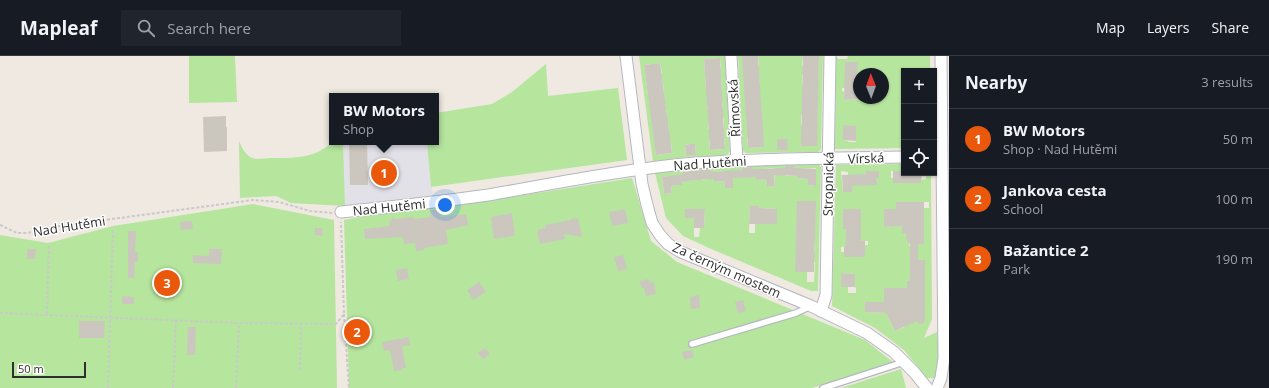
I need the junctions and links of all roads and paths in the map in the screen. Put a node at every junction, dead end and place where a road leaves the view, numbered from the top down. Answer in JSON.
{"nodes":[{"id":1,"x":626,"y":56,"type":"edge"},
{"id":2,"x":731,"y":56,"type":"edge"},
{"id":3,"x":830,"y":56,"type":"edge"},
{"id":4,"x":941,"y":56,"type":"edge"},
{"id":5,"x":901,"y":156,"type":"edge"},
{"id":6,"x":941,"y":156,"type":"edge"},
{"id":7,"x":829,"y":159,"type":"junction"},
{"id":8,"x":737,"y":160,"type":"junction"},
{"id":9,"x":640,"y":170,"type":"junction"},
{"id":10,"x":341,"y":212,"type":"junction"},
{"id":11,"x":0,"y":225,"type":"edge"},
{"id":12,"x":114,"y":230,"type":"dead end"},
{"id":13,"x":49,"y":245,"type":"dead end"},
{"id":14,"x":816,"y":308,"type":"junction"},
{"id":15,"x":0,"y":313,"type":"edge"},
{"id":16,"x":47,"y":314,"type":"junction"},
{"id":17,"x":344,"y":314,"type":"junction"},
{"id":18,"x":110,"y":318,"type":"junction"},
{"id":19,"x":176,"y":320,"type":"junction"},
{"id":20,"x":239,"y":323,"type":"junction"},
{"id":21,"x":301,"y":324,"type":"junction"},
{"id":22,"x":692,"y":344,"type":"dead end"},
{"id":23,"x":947,"y":358,"type":"edge"},
{"id":24,"x":905,"y":362,"type":"junction"},
{"id":25,"x":300,"y":370,"type":"dead end"},
{"id":26,"x":108,"y":388,"type":"edge"},
{"id":27,"x":173,"y":388,"type":"edge"},
{"id":28,"x":236,"y":388,"type":"edge"},
{"id":29,"x":349,"y":388,"type":"edge"},
{"id":30,"x":823,"y":388,"type":"edge"},
{"id":31,"x":927,"y":388,"type":"edge"},
{"id":32,"x":937,"y":388,"type":"edge"}],
"edges":[{"from":1,"to":9,"type":"street","name":"Za černým mostem"},
{"from":2,"to":8,"type":"street","name":"Římovská"},
{"from":3,"to":7,"type":"street","name":"Stropnická"},
{"from":4,"to":6,"type":"street"},
{"from":5,"to":7,"type":"street","name":"Vírská"},
{"from":6,"to":23,"type":"street"},
{"from":7,"to":8,"type":"street","name":"Nad Hutěmi"},
{"from":7,"to":14,"type":"street","name":"Stropnická"},
{"from":8,"to":9,"type":"street","name":"Nad Hutěmi"},
{"from":9,"to":10,"type":"street","name":"Nad Hutěmi"},
{"from":9,"to":14,"type":"street","name":"Za černým mostem"},
{"from":10,"to":11,"type":"path","name":"Nad Hutěmi"},
{"from":10,"to":17,"type":"path"},
{"from":12,"to":18,"type":"path"},
{"from":13,"to":16,"type":"path"},
{"from":14,"to":22,"type":"lane"},
{"from":14,"to":24,"type":"street","name":"Za černým mostem"},
{"from":15,"to":16,"type":"path"},
{"from":16,"to":18,"type":"path"},
{"from":17,"to":21,"type":"path"},
{"from":17,"to":29,"type":"path"},
{"from":18,"to":19,"type":"path"},
{"from":18,"to":26,"type":"path"},
{"from":19,"to":20,"type":"path"},
{"from":19,"to":27,"type":"path"},
{"from":20,"to":21,"type":"path"},
{"from":20,"to":28,"type":"path"},
{"from":21,"to":25,"type":"path"},
{"from":23,"to":32,"type":"street"},
{"from":24,"to":30,"type":"lane"},
{"from":24,"to":31,"type":"street","name":"Za černým mostem"}]}
